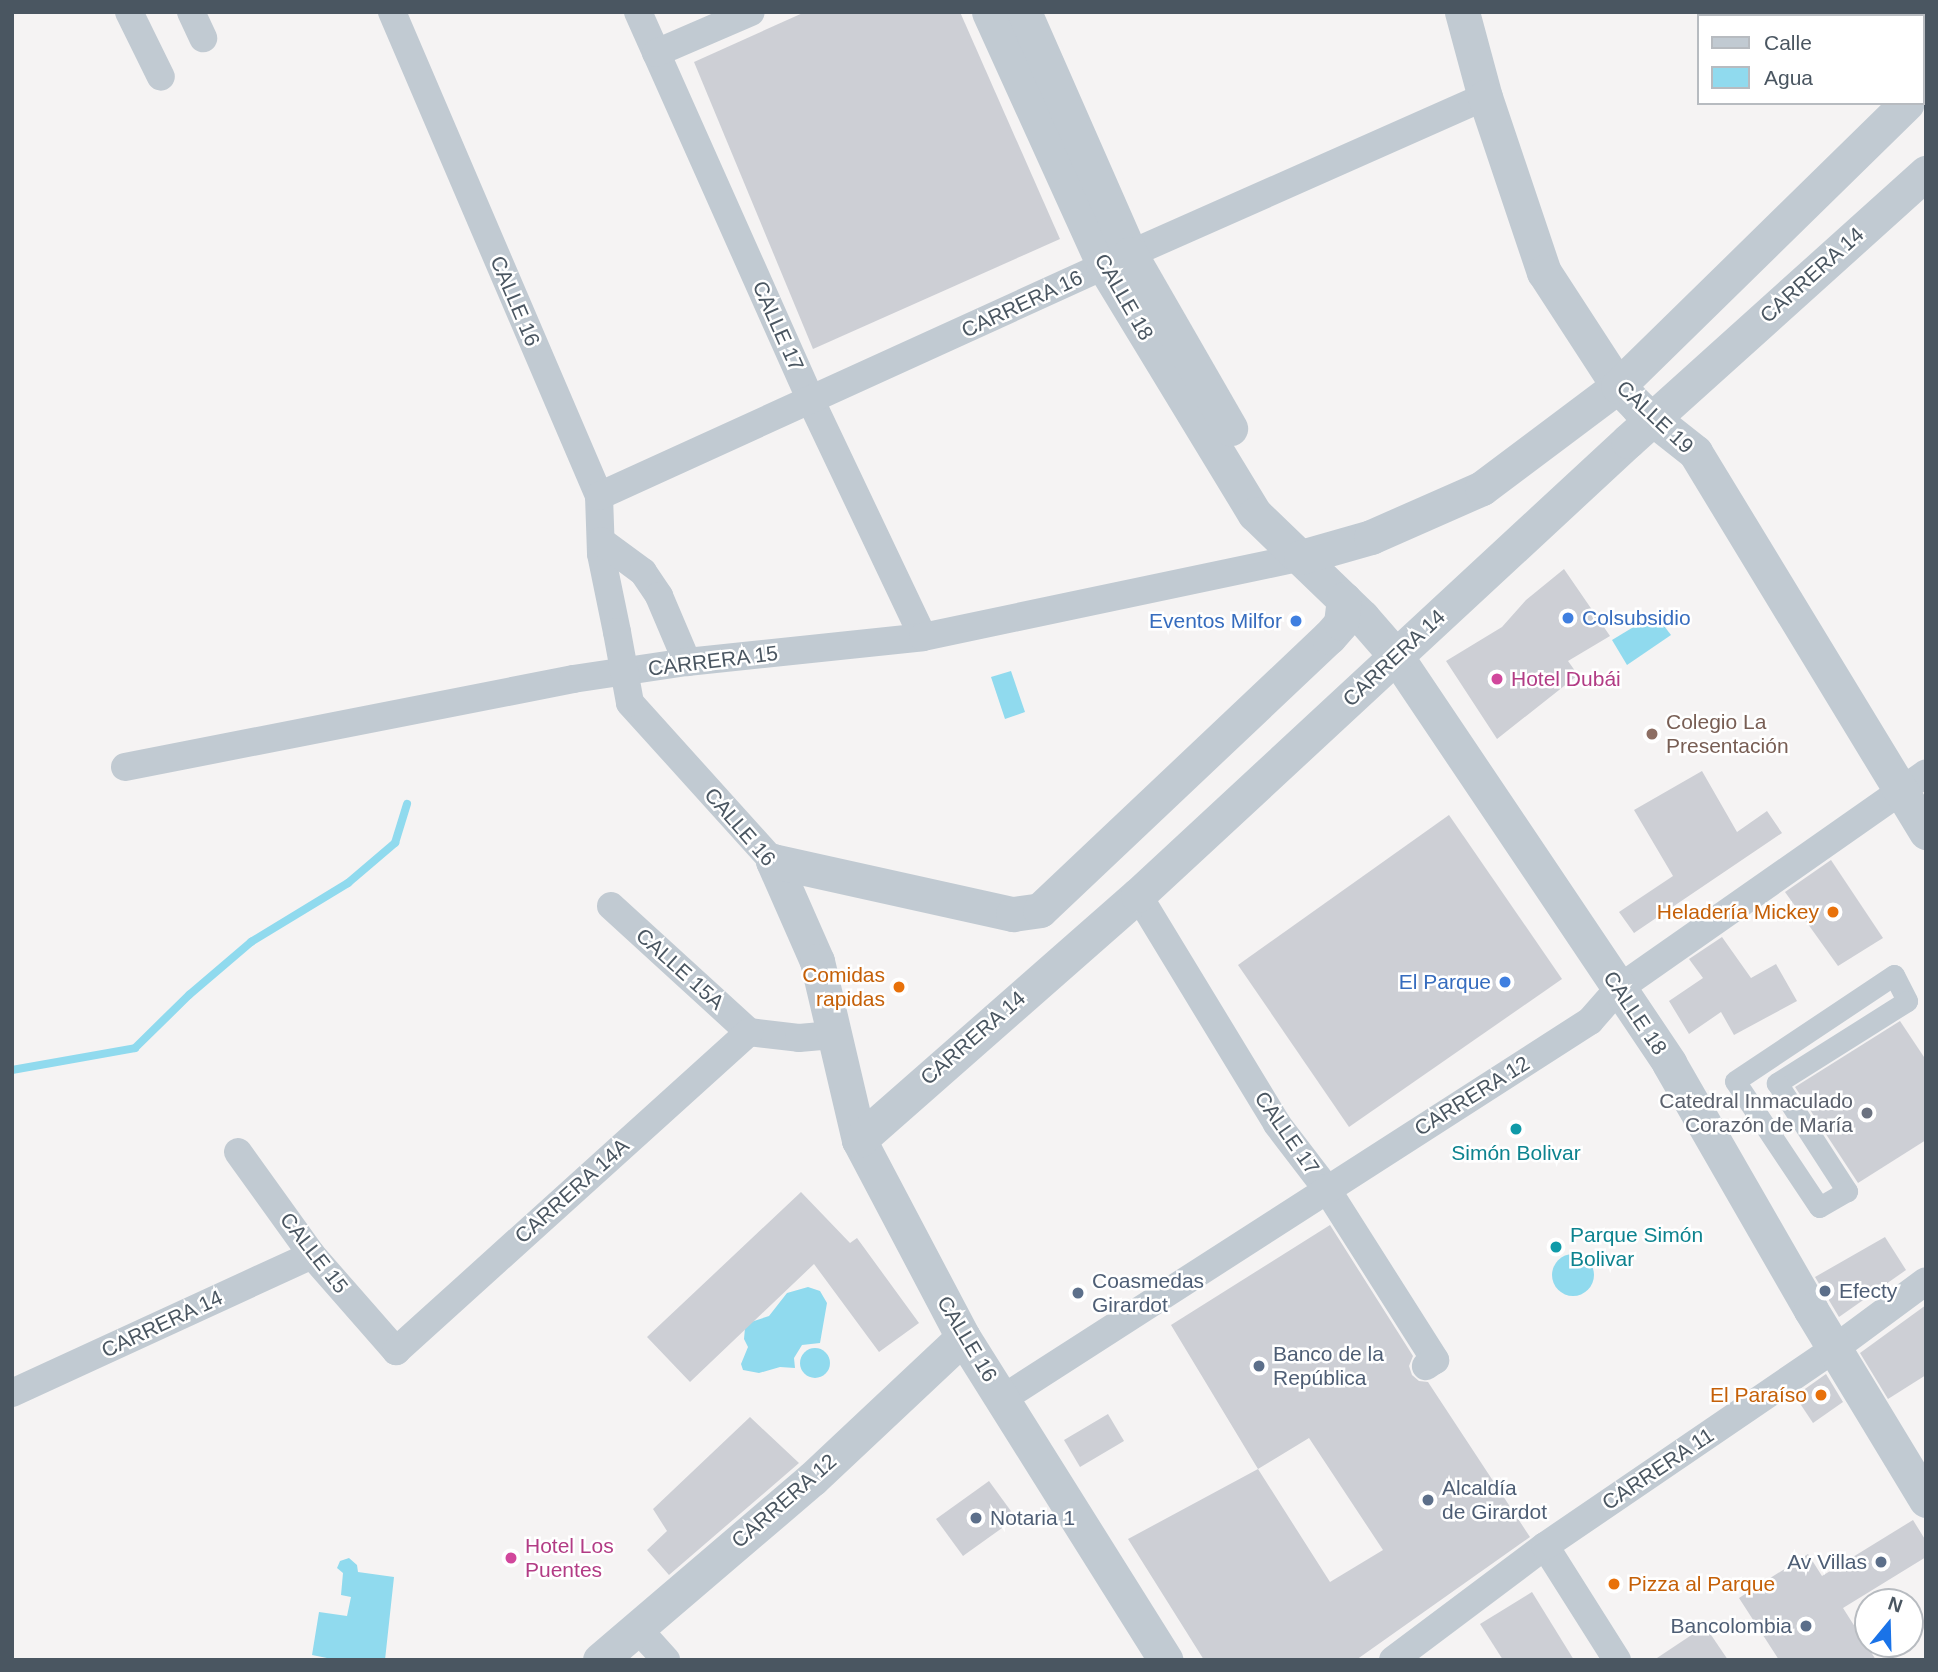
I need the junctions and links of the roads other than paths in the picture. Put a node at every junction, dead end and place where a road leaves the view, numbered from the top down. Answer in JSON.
{"nodes":[{"id":1,"x":129,"y":12,"type":"edge"},
{"id":2,"x":191,"y":12,"type":"edge"},
{"id":3,"x":392,"y":12,"type":"edge"},
{"id":4,"x":638,"y":12,"type":"edge"},
{"id":5,"x":751,"y":12,"type":"edge"},
{"id":6,"x":989,"y":12,"type":"edge"},
{"id":7,"x":1024,"y":12,"type":"edge"},
{"id":8,"x":1468,"y":15,"type":"edge"},
{"id":9,"x":203,"y":38,"type":"dead end"},
{"id":10,"x":656,"y":53,"type":"junction"},
{"id":11,"x":161,"y":78,"type":"dead end"},
{"id":12,"x":1485,"y":97,"type":"junction"},
{"id":13,"x":1905,"y":105,"type":"edge"},
{"id":14,"x":1926,"y":173,"type":"edge"},
{"id":15,"x":1117,"y":260,"type":"junction"},
{"id":16,"x":1618,"y":386,"type":"junction"},
{"id":17,"x":811,"y":401,"type":"junction"},
{"id":18,"x":1653,"y":419,"type":"junction"},
{"id":19,"x":599,"y":496,"type":"junction"},
{"id":20,"x":600,"y":541,"type":"junction"},
{"id":21,"x":1301,"y":557,"type":"junction"},
{"id":22,"x":1344,"y":599,"type":"junction"},
{"id":23,"x":923,"y":637,"type":"junction"},
{"id":24,"x":1396,"y":656,"type":"junction"},
{"id":25,"x":687,"y":662,"type":"junction"},
{"id":26,"x":125,"y":767,"type":"dead end"},
{"id":27,"x":1912,"y":781,"type":"edge"},
{"id":28,"x":1926,"y":832,"type":"edge"},
{"id":29,"x":773,"y":861,"type":"junction"},
{"id":30,"x":1138,"y":895,"type":"junction"},
{"id":31,"x":611,"y":906,"type":"dead end"},
{"id":32,"x":1618,"y":989,"type":"junction"},
{"id":33,"x":749,"y":1032,"type":"junction"},
{"id":34,"x":836,"y":1035,"type":"junction"},
{"id":35,"x":859,"y":1140,"type":"junction"},
{"id":36,"x":238,"y":1152,"type":"dead end"},
{"id":37,"x":1326,"y":1188,"type":"junction"},
{"id":38,"x":1847,"y":1191,"type":"joint"},
{"id":39,"x":312,"y":1255,"type":"junction"},
{"id":40,"x":1926,"y":1281,"type":"edge"},
{"id":41,"x":963,"y":1337,"type":"junction"},
{"id":42,"x":1834,"y":1349,"type":"junction"},
{"id":43,"x":396,"y":1351,"type":"joint"},
{"id":44,"x":1426,"y":1366,"type":"dead end"},
{"id":45,"x":12,"y":1393,"type":"edge"},
{"id":46,"x":1002,"y":1399,"type":"junction"},
{"id":47,"x":1926,"y":1500,"type":"edge"},
{"id":48,"x":1545,"y":1546,"type":"junction"},
{"id":49,"x":638,"y":1629,"type":"junction"},
{"id":50,"x":600,"y":1660,"type":"edge"},
{"id":51,"x":666,"y":1660,"type":"edge"},
{"id":52,"x":1166,"y":1660,"type":"edge"},
{"id":53,"x":1393,"y":1660,"type":"edge"},
{"id":54,"x":1617,"y":1660,"type":"edge"}],
"edges":[{"from":1,"to":11,"type":"street"},
{"from":2,"to":9,"type":"street"},
{"from":3,"to":19,"type":"street","name":"CALLE 16"},
{"from":4,"to":10,"type":"street","name":"CALLE 17"},
{"from":5,"to":10,"type":"street"},
{"from":6,"to":15,"type":"street","name":"CALLE 18"},
{"from":7,"to":15,"type":"street","name":"CALLE 18"},
{"from":8,"to":12,"type":"street","name":"CALLE 19"},
{"from":10,"to":17,"type":"street","name":"CALLE 17"},
{"from":12,"to":15,"type":"street","name":"CARRERA 16"},
{"from":12,"to":16,"type":"street","name":"CALLE 19"},
{"from":13,"to":16,"type":"street"},
{"from":14,"to":18,"type":"street","name":"CARRERA 14"},
{"from":15,"to":17,"type":"street","name":"CARRERA 16"},
{"from":15,"to":21,"type":"street","name":"CALLE 18"},
{"from":16,"to":18,"type":"street","name":"CALLE 19"},
{"from":16,"to":21,"type":"street"},
{"from":17,"to":19,"type":"street","name":"CARRERA 16"},
{"from":17,"to":23,"type":"street","name":"CALLE 17"},
{"from":18,"to":24,"type":"street","name":"CARRERA 14"},
{"from":18,"to":27,"type":"street","name":"CALLE 19"},
{"from":19,"to":20,"type":"street","name":"CALLE 16"},
{"from":20,"to":25,"type":"street"},
{"from":20,"to":29,"type":"street","name":"CALLE 16","bridge":true},
{"from":21,"to":22,"type":"street","name":"CALLE 18"},
{"from":21,"to":23,"type":"street","name":"CARRERA 15"},
{"from":22,"to":24,"type":"street","name":"CALLE 18"},
{"from":22,"to":29,"type":"street"},
{"from":23,"to":25,"type":"street","name":"CARRERA 15"},
{"from":24,"to":30,"type":"street","name":"CARRERA 14"},
{"from":24,"to":32,"type":"street","name":"CALLE 18"},
{"from":25,"to":26,"type":"street","name":"CARRERA 15"},
{"from":27,"to":28,"type":"street","name":"CALLE 19"},
{"from":27,"to":32,"type":"street","name":"CARRERA 12"},
{"from":29,"to":34,"type":"street","name":"CALLE 16"},
{"from":30,"to":35,"type":"street","name":"CARRERA 14"},
{"from":30,"to":37,"type":"street","name":"CALLE 17"},
{"from":31,"to":33,"type":"street","name":"CALLE 15A"},
{"from":32,"to":37,"type":"street","name":"CARRERA 12"},
{"from":32,"to":42,"type":"street","name":"CALLE 18"},
{"from":33,"to":34,"type":"street"},
{"from":33,"to":43,"type":"street","name":"CARRERA 14A"},
{"from":34,"to":35,"type":"street","name":"CALLE 16"},
{"from":35,"to":41,"type":"street","name":"CALLE 16"},
{"from":36,"to":39,"type":"street","name":"CALLE 15"},
{"from":37,"to":44,"type":"street","name":"CALLE 17"},
{"from":37,"to":46,"type":"street","name":"CARRERA 12"},
{"from":38,"to":38,"type":"street"},
{"from":39,"to":43,"type":"street","name":"CALLE 15"},
{"from":39,"to":45,"type":"street","name":"CARRERA 14"},
{"from":40,"to":42,"type":"street","name":"CARRERA 11"},
{"from":41,"to":46,"type":"street","name":"CALLE 16"},
{"from":41,"to":49,"type":"street","name":"CARRERA 12"},
{"from":42,"to":47,"type":"street","name":"CALLE 18"},
{"from":42,"to":48,"type":"street","name":"CARRERA 11"},
{"from":46,"to":52,"type":"street","name":"CALLE 16"},
{"from":48,"to":53,"type":"street","name":"CARRERA 11"},
{"from":48,"to":54,"type":"street"},
{"from":49,"to":50,"type":"street","name":"CARRERA 12"},
{"from":49,"to":51,"type":"street"}]}
